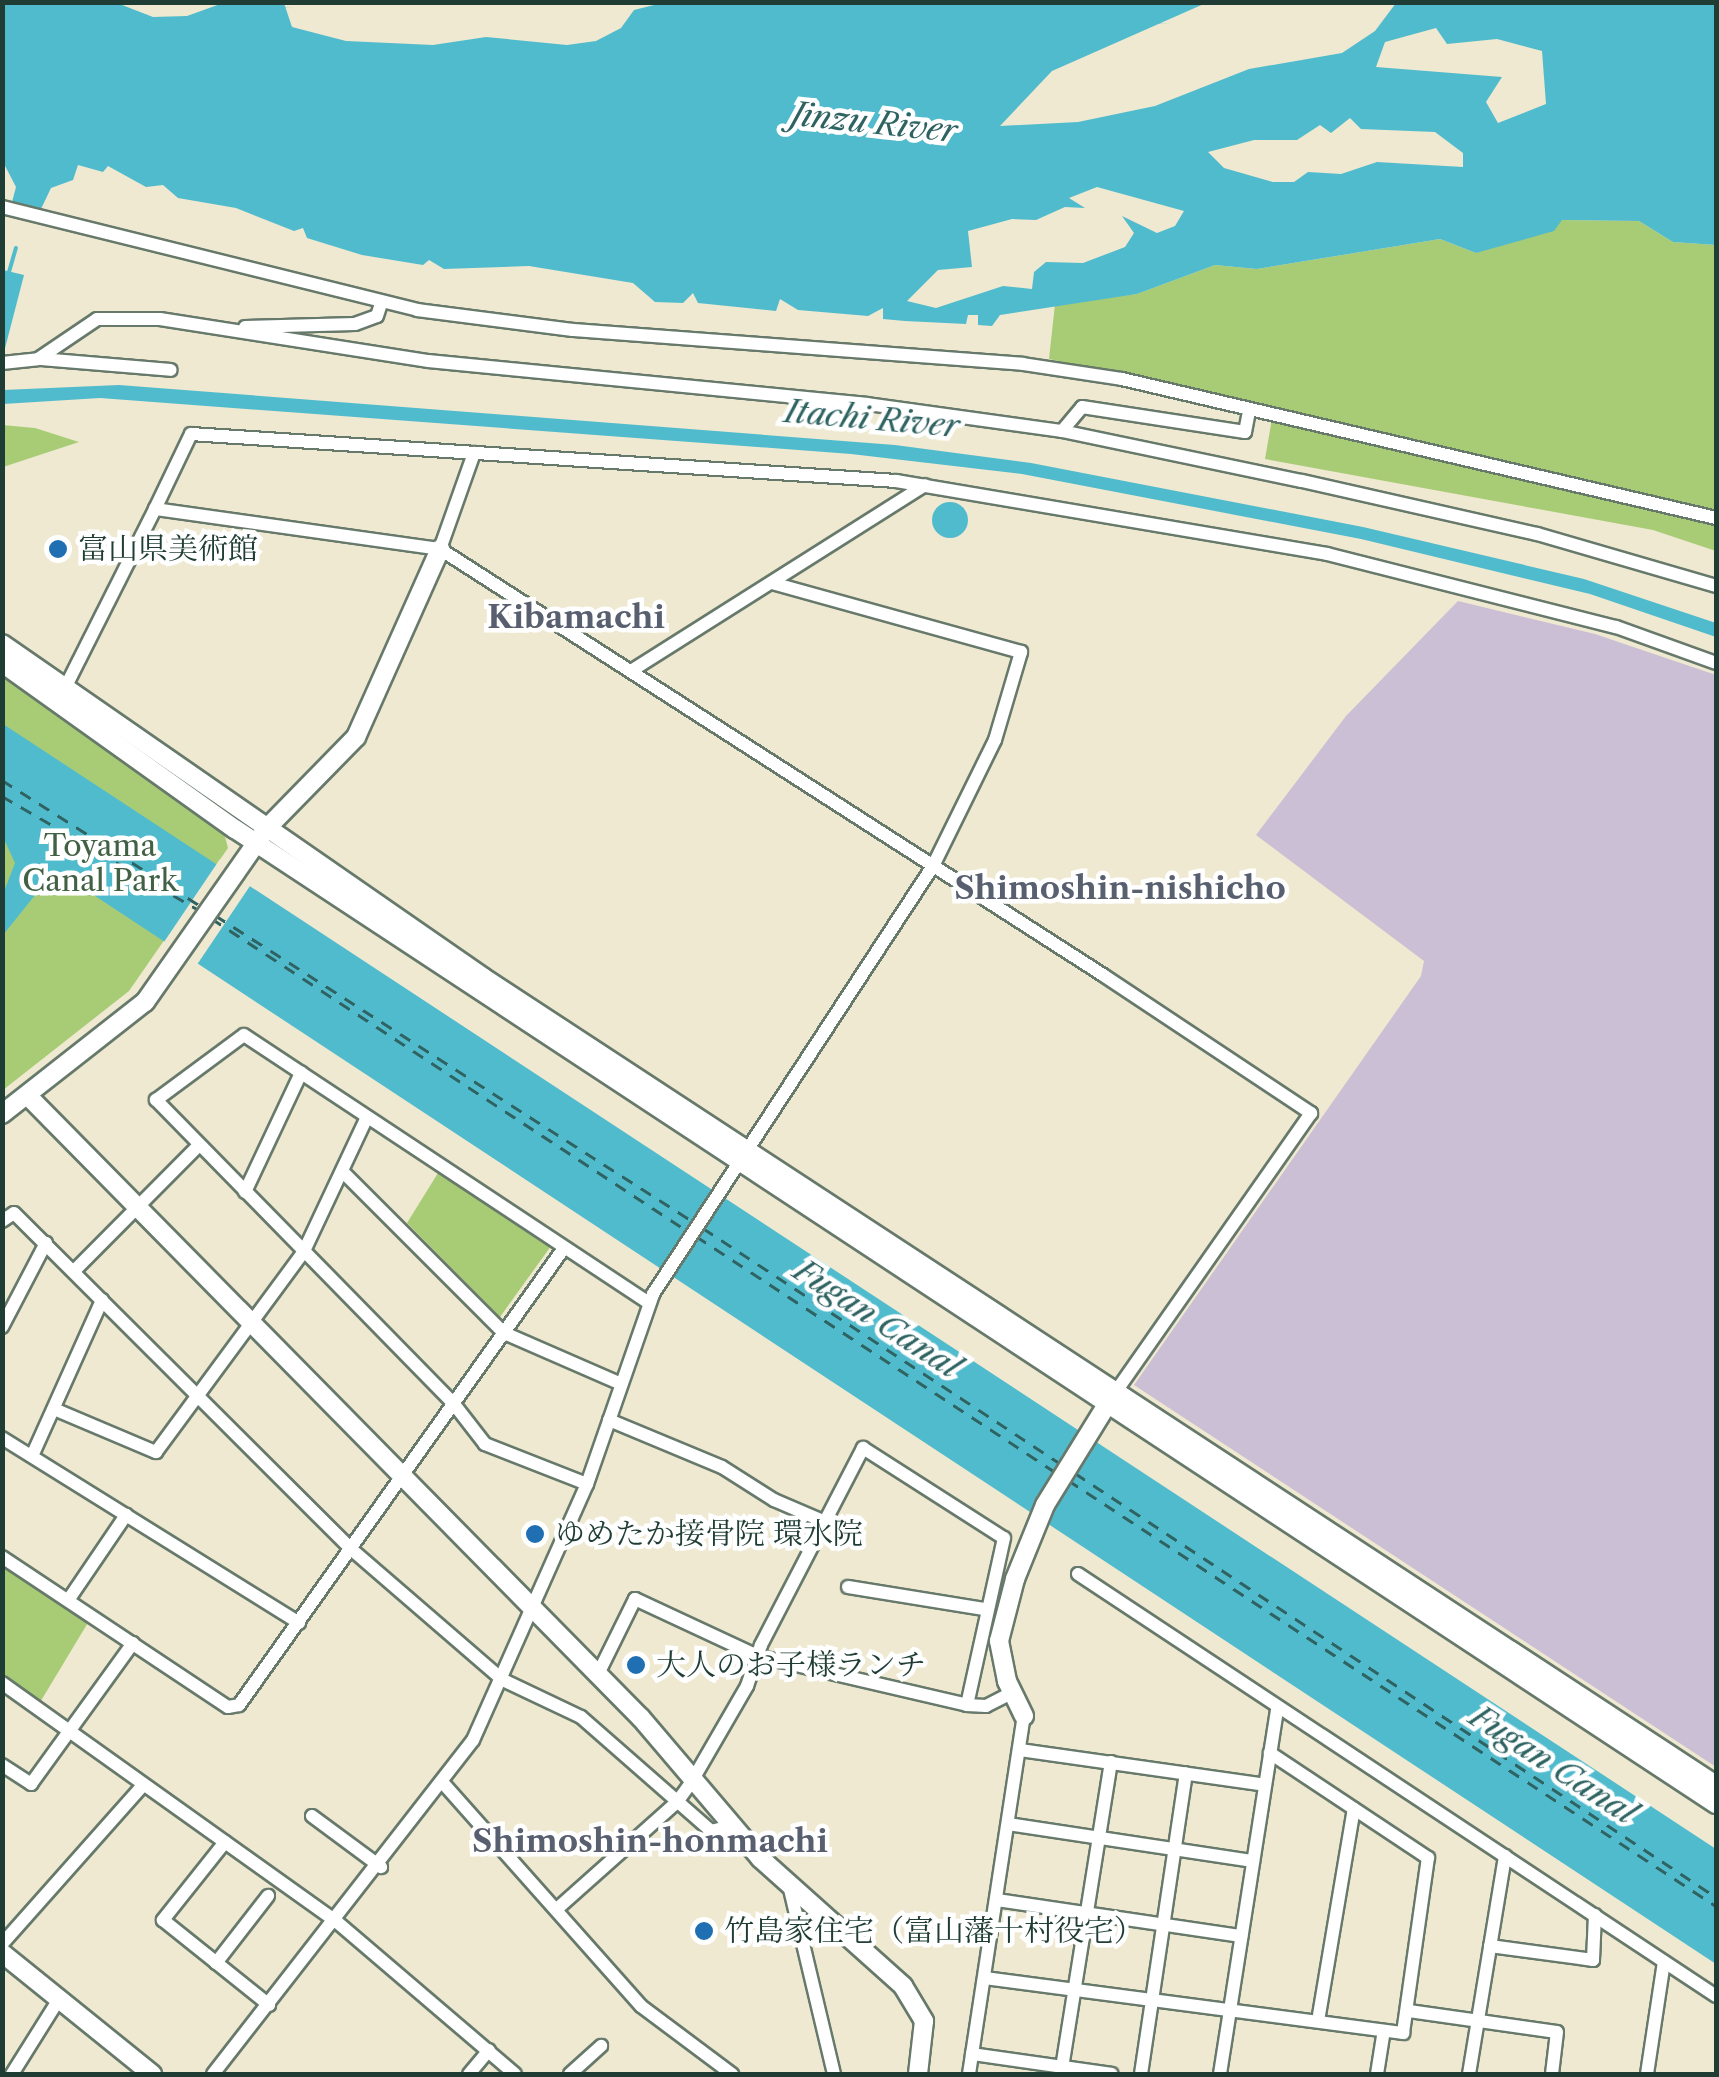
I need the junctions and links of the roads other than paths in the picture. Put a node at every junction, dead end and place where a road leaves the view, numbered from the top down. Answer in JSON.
{"nodes":[{"id":1,"x":2,"y":207,"type":"edge"},
{"id":2,"x":381,"y":304,"type":"junction"},
{"id":3,"x":237,"y":328,"type":"junction"},
{"id":4,"x":38,"y":359,"type":"junction"},
{"id":5,"x":3,"y":363,"type":"edge"},
{"id":6,"x":171,"y":370,"type":"dead end"},
{"id":7,"x":1249,"y":412,"type":"junction"},
{"id":8,"x":1062,"y":432,"type":"junction"},
{"id":9,"x":474,"y":453,"type":"junction"},
{"id":10,"x":924,"y":485,"type":"junction"},
{"id":11,"x":156,"y":509,"type":"junction"},
{"id":12,"x":1716,"y":518,"type":"edge"},
{"id":13,"x":440,"y":549,"type":"junction"},
{"id":14,"x":772,"y":583,"type":"junction"},
{"id":15,"x":1716,"y":586,"type":"edge"},
{"id":16,"x":2,"y":644,"type":"edge"},
{"id":17,"x":1716,"y":663,"type":"edge"},
{"id":18,"x":2,"y":664,"type":"edge"},
{"id":19,"x":634,"y":669,"type":"junction"},
{"id":20,"x":61,"y":695,"type":"junction"},
{"id":21,"x":261,"y":836,"type":"junction"},
{"id":22,"x":933,"y":866,"type":"junction"},
{"id":23,"x":301,"y":1074,"type":"junction"},
{"id":24,"x":28,"y":1096,"type":"junction"},
{"id":25,"x":2,"y":1114,"type":"edge"},
{"id":26,"x":366,"y":1117,"type":"junction"},
{"id":27,"x":197,"y":1148,"type":"junction"},
{"id":28,"x":740,"y":1154,"type":"junction"},
{"id":29,"x":343,"y":1172,"type":"junction"},
{"id":30,"x":245,"y":1192,"type":"junction"},
{"id":31,"x":135,"y":1208,"type":"junction"},
{"id":32,"x":2,"y":1221,"type":"edge"},
{"id":33,"x":46,"y":1243,"type":"junction"},
{"id":34,"x":564,"y":1248,"type":"junction"},
{"id":35,"x":304,"y":1250,"type":"junction"},
{"id":36,"x":74,"y":1270,"type":"junction"},
{"id":37,"x":102,"y":1300,"type":"junction"},
{"id":38,"x":649,"y":1303,"type":"junction"},
{"id":39,"x":250,"y":1326,"type":"junction"},
{"id":40,"x":2,"y":1327,"type":"edge"},
{"id":41,"x":504,"y":1333,"type":"junction"},
{"id":42,"x":620,"y":1383,"type":"junction"},
{"id":43,"x":199,"y":1396,"type":"junction"},
{"id":44,"x":1113,"y":1396,"type":"junction"},
{"id":45,"x":454,"y":1404,"type":"junction"},
{"id":46,"x":54,"y":1409,"type":"junction"},
{"id":47,"x":608,"y":1420,"type":"junction"},
{"id":48,"x":2,"y":1438,"type":"edge"},
{"id":49,"x":32,"y":1456,"type":"junction"},
{"id":50,"x":403,"y":1479,"type":"junction"},
{"id":51,"x":587,"y":1484,"type":"junction"},
{"id":52,"x":126,"y":1515,"type":"junction"},
{"id":53,"x":828,"y":1523,"type":"junction"},
{"id":54,"x":351,"y":1549,"type":"junction"},
{"id":55,"x":2,"y":1557,"type":"edge"},
{"id":56,"x":1078,"y":1574,"type":"dead end"},
{"id":57,"x":848,"y":1587,"type":"dead end"},
{"id":58,"x":69,"y":1599,"type":"junction"},
{"id":59,"x":984,"y":1609,"type":"junction"},
{"id":60,"x":534,"y":1612,"type":"junction"},
{"id":61,"x":300,"y":1623,"type":"junction"},
{"id":62,"x":133,"y":1643,"type":"junction"},
{"id":63,"x":758,"y":1656,"type":"junction"},
{"id":64,"x":598,"y":1676,"type":"junction"},
{"id":65,"x":503,"y":1680,"type":"junction"},
{"id":66,"x":2,"y":1683,"type":"edge"},
{"id":67,"x":1014,"y":1692,"type":"junction"},
{"id":68,"x":967,"y":1704,"type":"junction"},
{"id":69,"x":1277,"y":1710,"type":"junction"},
{"id":70,"x":1024,"y":1716,"type":"joint"},
{"id":71,"x":68,"y":1734,"type":"junction"},
{"id":72,"x":1020,"y":1750,"type":"junction"},
{"id":73,"x":1270,"y":1753,"type":"junction"},
{"id":74,"x":1111,"y":1762,"type":"junction"},
{"id":75,"x":2,"y":1765,"type":"edge"},
{"id":76,"x":1186,"y":1774,"type":"junction"},
{"id":77,"x":692,"y":1781,"type":"junction"},
{"id":78,"x":444,"y":1783,"type":"junction"},
{"id":79,"x":143,"y":1784,"type":"junction"},
{"id":80,"x":1265,"y":1785,"type":"junction"},
{"id":81,"x":1716,"y":1785,"type":"edge"},
{"id":82,"x":678,"y":1802,"type":"junction"},
{"id":83,"x":1716,"y":1804,"type":"edge"},
{"id":84,"x":1354,"y":1809,"type":"junction"},
{"id":85,"x":312,"y":1816,"type":"dead end"},
{"id":86,"x":1008,"y":1824,"type":"junction"},
{"id":87,"x":730,"y":1826,"type":"junction"},
{"id":88,"x":1099,"y":1838,"type":"junction"},
{"id":89,"x":225,"y":1842,"type":"junction"},
{"id":90,"x":1175,"y":1849,"type":"junction"},
{"id":91,"x":1505,"y":1856,"type":"junction"},
{"id":92,"x":1253,"y":1862,"type":"junction"},
{"id":93,"x":381,"y":1867,"type":"junction"},
{"id":94,"x":790,"y":1884,"type":"junction"},
{"id":95,"x":268,"y":1896,"type":"dead end"},
{"id":96,"x":997,"y":1900,"type":"junction"},
{"id":97,"x":558,"y":1908,"type":"junction"},
{"id":98,"x":1087,"y":1914,"type":"junction"},
{"id":99,"x":1596,"y":1914,"type":"junction"},
{"id":100,"x":337,"y":1922,"type":"junction"},
{"id":101,"x":1163,"y":1925,"type":"junction"},
{"id":102,"x":1242,"y":1936,"type":"junction"},
{"id":103,"x":2,"y":1944,"type":"edge"},
{"id":104,"x":1490,"y":1946,"type":"junction"},
{"id":105,"x":2,"y":1953,"type":"edge"},
{"id":106,"x":1664,"y":1962,"type":"junction"},
{"id":107,"x":216,"y":1963,"type":"junction"},
{"id":108,"x":985,"y":1978,"type":"junction"},
{"id":109,"x":1075,"y":1990,"type":"junction"},
{"id":110,"x":1716,"y":1996,"type":"edge"},
{"id":111,"x":59,"y":2000,"type":"junction"},
{"id":112,"x":1152,"y":2002,"type":"junction"},
{"id":113,"x":268,"y":2005,"type":"junction"},
{"id":114,"x":1409,"y":2011,"type":"junction"},
{"id":115,"x":1230,"y":2013,"type":"junction"},
{"id":116,"x":1479,"y":2019,"type":"junction"},
{"id":117,"x":1318,"y":2021,"type":"junction"},
{"id":118,"x":1383,"y":2035,"type":"junction"},
{"id":119,"x":601,"y":2046,"type":"dead end"},
{"id":120,"x":489,"y":2050,"type":"junction"},
{"id":121,"x":972,"y":2054,"type":"junction"},
{"id":122,"x":1062,"y":2071,"type":"edge"},
{"id":123,"x":12,"y":2074,"type":"edge"},
{"id":124,"x":152,"y":2074,"type":"edge"},
{"id":125,"x":213,"y":2074,"type":"edge"},
{"id":126,"x":469,"y":2074,"type":"edge"},
{"id":127,"x":515,"y":2074,"type":"edge"},
{"id":128,"x":570,"y":2074,"type":"edge"},
{"id":129,"x":732,"y":2074,"type":"edge"},
{"id":130,"x":834,"y":2074,"type":"edge"},
{"id":131,"x":918,"y":2074,"type":"edge"},
{"id":132,"x":969,"y":2074,"type":"edge"},
{"id":133,"x":1112,"y":2074,"type":"edge"},
{"id":134,"x":1141,"y":2074,"type":"edge"},
{"id":135,"x":1220,"y":2074,"type":"edge"},
{"id":136,"x":1377,"y":2074,"type":"edge"},
{"id":137,"x":1469,"y":2074,"type":"edge"},
{"id":138,"x":1552,"y":2074,"type":"edge"},
{"id":139,"x":1647,"y":2074,"type":"edge"}],
"edges":[{"from":1,"to":2,"type":"street"},
{"from":2,"to":3,"type":"street"},
{"from":2,"to":7,"type":"street"},
{"from":3,"to":4,"type":"street"},
{"from":3,"to":8,"type":"street"},
{"from":4,"to":5,"type":"street"},
{"from":4,"to":6,"type":"street"},
{"from":7,"to":8,"type":"street"},
{"from":7,"to":12,"type":"street"},
{"from":8,"to":15,"type":"street"},
{"from":9,"to":10,"type":"street"},
{"from":9,"to":11,"type":"street"},
{"from":9,"to":13,"type":"street"},
{"from":10,"to":14,"type":"street"},
{"from":10,"to":17,"type":"street"},
{"from":11,"to":13,"type":"street"},
{"from":11,"to":20,"type":"street"},
{"from":13,"to":19,"type":"street"},
{"from":13,"to":21,"type":"street"},
{"from":14,"to":19,"type":"street"},
{"from":14,"to":22,"type":"street"},
{"from":16,"to":20,"type":"street"},
{"from":18,"to":20,"type":"street"},
{"from":19,"to":22,"type":"street"},
{"from":20,"to":21,"type":"street"},
{"from":21,"to":24,"type":"street"},
{"from":21,"to":28,"type":"street"},
{"from":22,"to":28,"type":"street"},
{"from":22,"to":44,"type":"street"},
{"from":23,"to":26,"type":"street"},
{"from":23,"to":27,"type":"street"},
{"from":23,"to":30,"type":"street"},
{"from":24,"to":25,"type":"street"},
{"from":24,"to":31,"type":"street"},
{"from":26,"to":29,"type":"street"},
{"from":26,"to":34,"type":"street"},
{"from":27,"to":30,"type":"street"},
{"from":27,"to":31,"type":"street"},
{"from":28,"to":38,"type":"street"},
{"from":28,"to":44,"type":"street"},
{"from":29,"to":35,"type":"street"},
{"from":29,"to":41,"type":"street"},
{"from":30,"to":35,"type":"street"},
{"from":31,"to":36,"type":"street"},
{"from":31,"to":39,"type":"street"},
{"from":32,"to":33,"type":"street"},
{"from":33,"to":36,"type":"street"},
{"from":33,"to":40,"type":"street"},
{"from":34,"to":38,"type":"street"},
{"from":34,"to":41,"type":"street"},
{"from":35,"to":39,"type":"street"},
{"from":35,"to":45,"type":"street"},
{"from":36,"to":37,"type":"street"},
{"from":37,"to":43,"type":"street"},
{"from":37,"to":46,"type":"street"},
{"from":38,"to":42,"type":"street"},
{"from":39,"to":43,"type":"street"},
{"from":39,"to":50,"type":"street"},
{"from":41,"to":42,"type":"street"},
{"from":41,"to":45,"type":"street"},
{"from":42,"to":47,"type":"street"},
{"from":43,"to":46,"type":"street"},
{"from":43,"to":54,"type":"street"},
{"from":44,"to":67,"type":"street"},
{"from":44,"to":81,"type":"street"},
{"from":44,"to":83,"type":"street"},
{"from":45,"to":50,"type":"street"},
{"from":45,"to":51,"type":"street"},
{"from":46,"to":49,"type":"street"},
{"from":47,"to":51,"type":"street"},
{"from":47,"to":53,"type":"street"},
{"from":48,"to":49,"type":"street"},
{"from":49,"to":52,"type":"street"},
{"from":50,"to":54,"type":"street"},
{"from":50,"to":60,"type":"street"},
{"from":51,"to":60,"type":"street"},
{"from":52,"to":58,"type":"street"},
{"from":52,"to":61,"type":"street"},
{"from":53,"to":59,"type":"street"},
{"from":53,"to":63,"type":"street"},
{"from":54,"to":61,"type":"street"},
{"from":54,"to":65,"type":"street"},
{"from":55,"to":58,"type":"street"},
{"from":56,"to":69,"type":"street"},
{"from":57,"to":59,"type":"street"},
{"from":58,"to":62,"type":"street"},
{"from":59,"to":68,"type":"street"},
{"from":60,"to":64,"type":"street"},
{"from":60,"to":65,"type":"street"},
{"from":61,"to":62,"type":"street"},
{"from":62,"to":71,"type":"street"},
{"from":63,"to":64,"type":"street"},
{"from":63,"to":68,"type":"street"},
{"from":63,"to":77,"type":"street"},
{"from":64,"to":77,"type":"street"},
{"from":65,"to":78,"type":"street"},
{"from":65,"to":82,"type":"street"},
{"from":66,"to":71,"type":"street"},
{"from":67,"to":68,"type":"street"},
{"from":67,"to":70,"type":"street"},
{"from":69,"to":73,"type":"street"},
{"from":69,"to":91,"type":"street"},
{"from":70,"to":72,"type":"street"},
{"from":71,"to":75,"type":"street"},
{"from":71,"to":79,"type":"street"},
{"from":72,"to":74,"type":"street"},
{"from":72,"to":86,"type":"street"},
{"from":73,"to":80,"type":"street"},
{"from":73,"to":84,"type":"street"},
{"from":74,"to":76,"type":"street"},
{"from":74,"to":88,"type":"street"},
{"from":76,"to":80,"type":"street"},
{"from":76,"to":90,"type":"street"},
{"from":77,"to":82,"type":"street"},
{"from":77,"to":87,"type":"street"},
{"from":78,"to":93,"type":"street"},
{"from":78,"to":97,"type":"street"},
{"from":79,"to":89,"type":"street"},
{"from":79,"to":103,"type":"street"},
{"from":80,"to":92,"type":"street"},
{"from":82,"to":87,"type":"street"},
{"from":82,"to":97,"type":"street"},
{"from":84,"to":114,"type":"street"},
{"from":84,"to":117,"type":"street"},
{"from":85,"to":93,"type":"street"},
{"from":86,"to":88,"type":"street"},
{"from":86,"to":96,"type":"street"},
{"from":87,"to":94,"type":"street"},
{"from":88,"to":90,"type":"street"},
{"from":88,"to":98,"type":"street"},
{"from":89,"to":100,"type":"street"},
{"from":89,"to":107,"type":"street"},
{"from":90,"to":92,"type":"street"},
{"from":90,"to":101,"type":"street"},
{"from":91,"to":99,"type":"street"},
{"from":91,"to":104,"type":"street"},
{"from":92,"to":102,"type":"street"},
{"from":93,"to":100,"type":"street"},
{"from":94,"to":130,"type":"street"},
{"from":94,"to":131,"type":"street"},
{"from":95,"to":107,"type":"street"},
{"from":96,"to":98,"type":"street"},
{"from":96,"to":108,"type":"street"},
{"from":97,"to":129,"type":"street"},
{"from":98,"to":101,"type":"street"},
{"from":98,"to":109,"type":"street"},
{"from":99,"to":104,"type":"street"},
{"from":99,"to":106,"type":"street"},
{"from":100,"to":113,"type":"street"},
{"from":100,"to":120,"type":"street"},
{"from":101,"to":102,"type":"street"},
{"from":101,"to":112,"type":"street"},
{"from":102,"to":115,"type":"street"},
{"from":104,"to":116,"type":"street"},
{"from":105,"to":111,"type":"street"},
{"from":106,"to":110,"type":"street"},
{"from":106,"to":139,"type":"street"},
{"from":107,"to":113,"type":"street"},
{"from":108,"to":109,"type":"street"},
{"from":108,"to":121,"type":"street"},
{"from":109,"to":112,"type":"street"},
{"from":109,"to":122,"type":"street"},
{"from":111,"to":123,"type":"street"},
{"from":111,"to":124,"type":"street"},
{"from":112,"to":115,"type":"street"},
{"from":112,"to":134,"type":"street"},
{"from":113,"to":125,"type":"street"},
{"from":114,"to":116,"type":"street"},
{"from":114,"to":118,"type":"street"},
{"from":115,"to":117,"type":"street"},
{"from":115,"to":135,"type":"street"},
{"from":116,"to":137,"type":"street"},
{"from":116,"to":138,"type":"street"},
{"from":117,"to":118,"type":"street"},
{"from":118,"to":136,"type":"street"},
{"from":119,"to":128,"type":"street"},
{"from":120,"to":126,"type":"street"},
{"from":120,"to":127,"type":"street"},
{"from":121,"to":122,"type":"street"},
{"from":121,"to":132,"type":"street"},
{"from":122,"to":133,"type":"street"}]}
